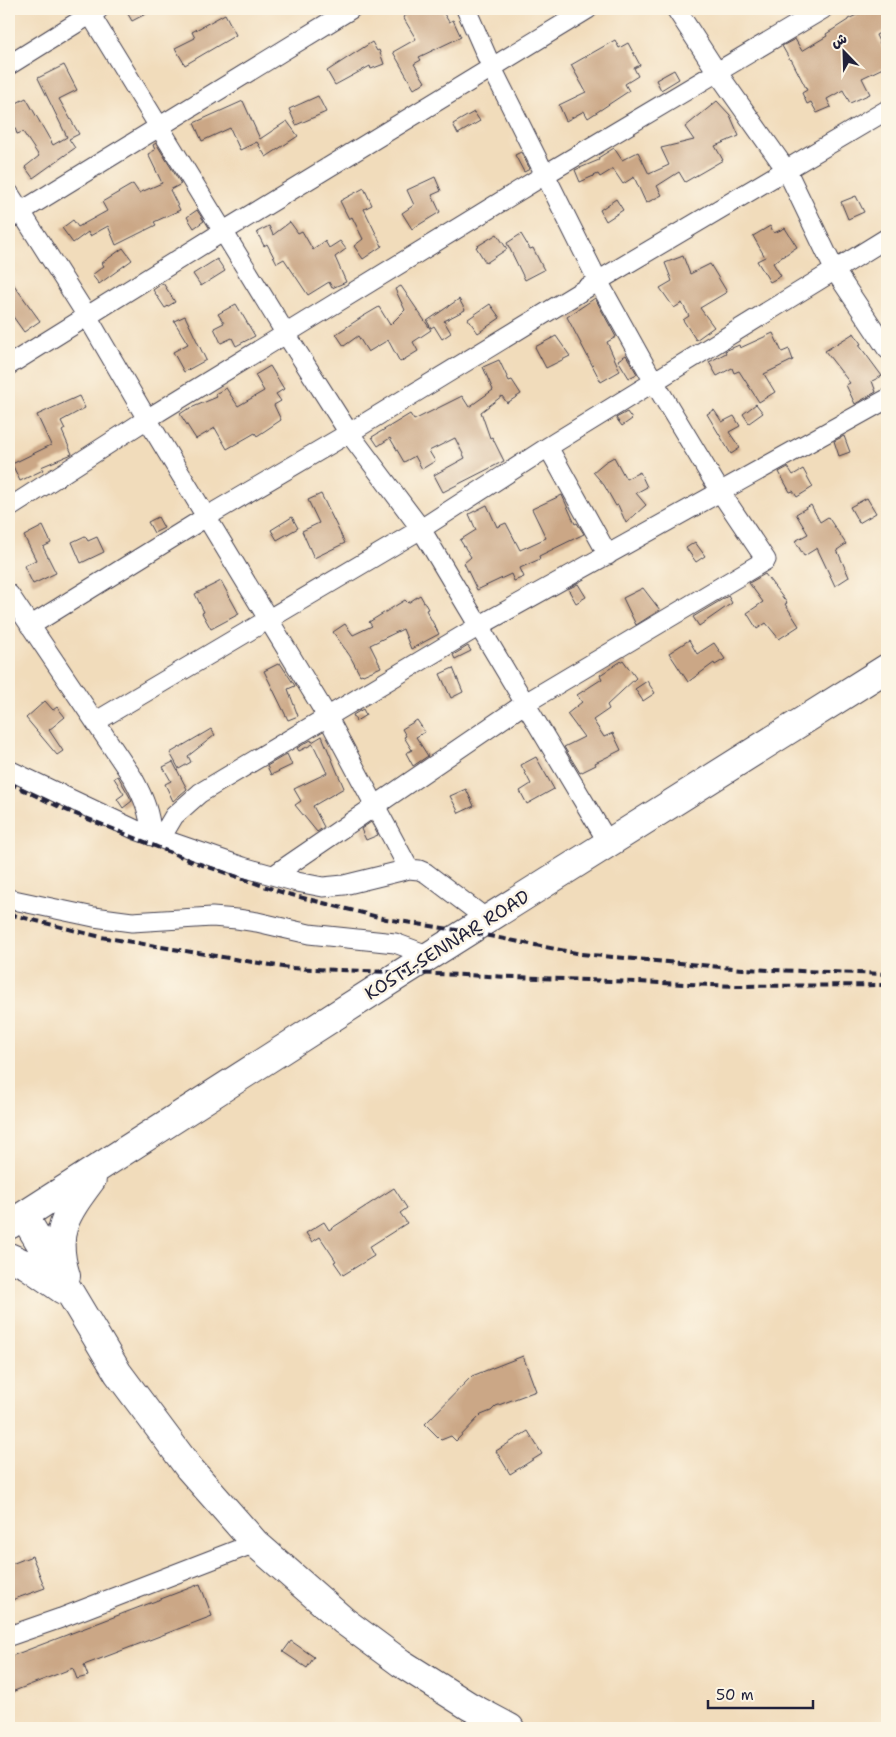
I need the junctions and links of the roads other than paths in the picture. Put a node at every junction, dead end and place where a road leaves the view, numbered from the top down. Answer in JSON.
{"nodes":[{"id":1,"x":351,"y":9,"type":"edge"},
{"id":2,"x":466,"y":9,"type":"edge"},
{"id":3,"x":588,"y":9,"type":"edge"},
{"id":4,"x":676,"y":9,"type":"edge"},
{"id":5,"x":92,"y":10,"type":"edge"},
{"id":6,"x":818,"y":10,"type":"edge"},
{"id":7,"x":9,"y":65,"type":"edge"},
{"id":8,"x":491,"y":66,"type":"junction"},
{"id":9,"x":717,"y":72,"type":"junction"},
{"id":10,"x":887,"y":110,"type":"edge"},
{"id":11,"x":159,"y":126,"type":"junction"},
{"id":12,"x":787,"y":171,"type":"junction"},
{"id":13,"x":546,"y":174,"type":"junction"},
{"id":14,"x":9,"y":193,"type":"edge"},
{"id":15,"x":15,"y":215,"type":"edge"},
{"id":16,"x":224,"y":231,"type":"junction"},
{"id":17,"x":887,"y":238,"type":"edge"},
{"id":18,"x":835,"y":272,"type":"junction"},
{"id":19,"x":598,"y":281,"type":"junction"},
{"id":20,"x":87,"y":316,"type":"junction"},
{"id":21,"x":286,"y":334,"type":"junction"},
{"id":22,"x":887,"y":349,"type":"edge"},
{"id":23,"x":9,"y":365,"type":"edge"},
{"id":24,"x":654,"y":382,"type":"junction"},
{"id":25,"x":887,"y":399,"type":"edge"},
{"id":26,"x":147,"y":419,"type":"junction"},
{"id":27,"x":349,"y":433,"type":"junction"},
{"id":28,"x":548,"y":447,"type":"junction"},
{"id":29,"x":721,"y":493,"type":"junction"},
{"id":30,"x":9,"y":508,"type":"edge"},
{"id":31,"x":206,"y":517,"type":"junction"},
{"id":32,"x":421,"y":529,"type":"junction"},
{"id":33,"x":608,"y":554,"type":"junction"},
{"id":34,"x":9,"y":594,"type":"edge"},
{"id":35,"x":268,"y":618,"type":"junction"},
{"id":36,"x":30,"y":626,"type":"junction"},
{"id":37,"x":479,"y":626,"type":"junction"},
{"id":38,"x":887,"y":668,"type":"edge"},
{"id":39,"x":524,"y":704,"type":"junction"},
{"id":40,"x":327,"y":716,"type":"junction"},
{"id":41,"x":95,"y":722,"type":"junction"},
{"id":42,"x":9,"y":770,"type":"edge"},
{"id":43,"x":374,"y":806,"type":"junction"},
{"id":44,"x":156,"y":837,"type":"junction"},
{"id":45,"x":609,"y":844,"type":"junction"},
{"id":46,"x":409,"y":869,"type":"junction"},
{"id":47,"x":274,"y":875,"type":"junction"},
{"id":48,"x":9,"y":899,"type":"edge"},
{"id":49,"x":488,"y":920,"type":"junction"},
{"id":50,"x":430,"y":956,"type":"junction"},
{"id":51,"x":102,"y":1165,"type":"junction"},
{"id":52,"x":16,"y":1221,"type":"edge"},
{"id":53,"x":9,"y":1257,"type":"edge"},
{"id":54,"x":72,"y":1297,"type":"junction"},
{"id":55,"x":255,"y":1543,"type":"junction"},
{"id":56,"x":9,"y":1636,"type":"edge"},
{"id":57,"x":510,"y":1728,"type":"edge"}],
"edges":[{"from":1,"to":11,"type":"street"},
{"from":2,"to":8,"type":"street"},
{"from":3,"to":8,"type":"street"},
{"from":4,"to":9,"type":"street"},
{"from":5,"to":7,"type":"street"},
{"from":5,"to":11,"type":"street"},
{"from":6,"to":9,"type":"street"},
{"from":8,"to":13,"type":"street"},
{"from":8,"to":16,"type":"street"},
{"from":9,"to":12,"type":"street"},
{"from":9,"to":13,"type":"street"},
{"from":10,"to":12,"type":"street"},
{"from":11,"to":15,"type":"street"},
{"from":11,"to":16,"type":"street"},
{"from":12,"to":18,"type":"street"},
{"from":12,"to":19,"type":"street"},
{"from":13,"to":19,"type":"street"},
{"from":13,"to":21,"type":"street"},
{"from":14,"to":15,"type":"street"},
{"from":15,"to":20,"type":"street"},
{"from":16,"to":20,"type":"street"},
{"from":16,"to":21,"type":"street"},
{"from":17,"to":18,"type":"street"},
{"from":18,"to":22,"type":"street"},
{"from":18,"to":24,"type":"street"},
{"from":19,"to":24,"type":"street"},
{"from":19,"to":27,"type":"street"},
{"from":20,"to":23,"type":"street"},
{"from":20,"to":26,"type":"street"},
{"from":21,"to":26,"type":"street"},
{"from":21,"to":27,"type":"street"},
{"from":24,"to":28,"type":"street"},
{"from":24,"to":29,"type":"street"},
{"from":25,"to":29,"type":"street"},
{"from":26,"to":30,"type":"street"},
{"from":26,"to":31,"type":"street"},
{"from":27,"to":31,"type":"street"},
{"from":27,"to":32,"type":"street"},
{"from":28,"to":32,"type":"street"},
{"from":28,"to":33,"type":"street"},
{"from":29,"to":33,"type":"street"},
{"from":29,"to":39,"type":"street"},
{"from":31,"to":35,"type":"street"},
{"from":31,"to":36,"type":"street"},
{"from":32,"to":35,"type":"street"},
{"from":32,"to":37,"type":"street"},
{"from":33,"to":37,"type":"street"},
{"from":34,"to":36,"type":"street"},
{"from":35,"to":40,"type":"street"},
{"from":35,"to":41,"type":"street"},
{"from":36,"to":41,"type":"street"},
{"from":37,"to":39,"type":"street"},
{"from":37,"to":40,"type":"street"},
{"from":38,"to":45,"type":"highway","name":"KOSTI-SENNAR ROAD"},
{"from":39,"to":43,"type":"street"},
{"from":39,"to":45,"type":"street"},
{"from":40,"to":43,"type":"street"},
{"from":40,"to":44,"type":"street"},
{"from":41,"to":44,"type":"street"},
{"from":42,"to":44,"type":"street"},
{"from":43,"to":46,"type":"street"},
{"from":43,"to":47,"type":"street"},
{"from":44,"to":47,"type":"street"},
{"from":45,"to":49,"type":"highway","name":"KOSTI-SENNAR ROAD"},
{"from":46,"to":47,"type":"street"},
{"from":46,"to":49,"type":"street"},
{"from":48,"to":50,"type":"street"},
{"from":49,"to":50,"type":"highway","name":"KOSTI-SENNAR ROAD"},
{"from":50,"to":51,"type":"highway","name":"KOSTI-SENNAR ROAD"},
{"from":51,"to":52,"type":"highway","name":"KOSTI-SENNAR ROAD"},
{"from":51,"to":54,"type":"highway"},
{"from":52,"to":54,"type":"highway"},
{"from":53,"to":54,"type":"highway"},
{"from":54,"to":55,"type":"highway"},
{"from":55,"to":56,"type":"street"},
{"from":55,"to":57,"type":"highway"}]}
